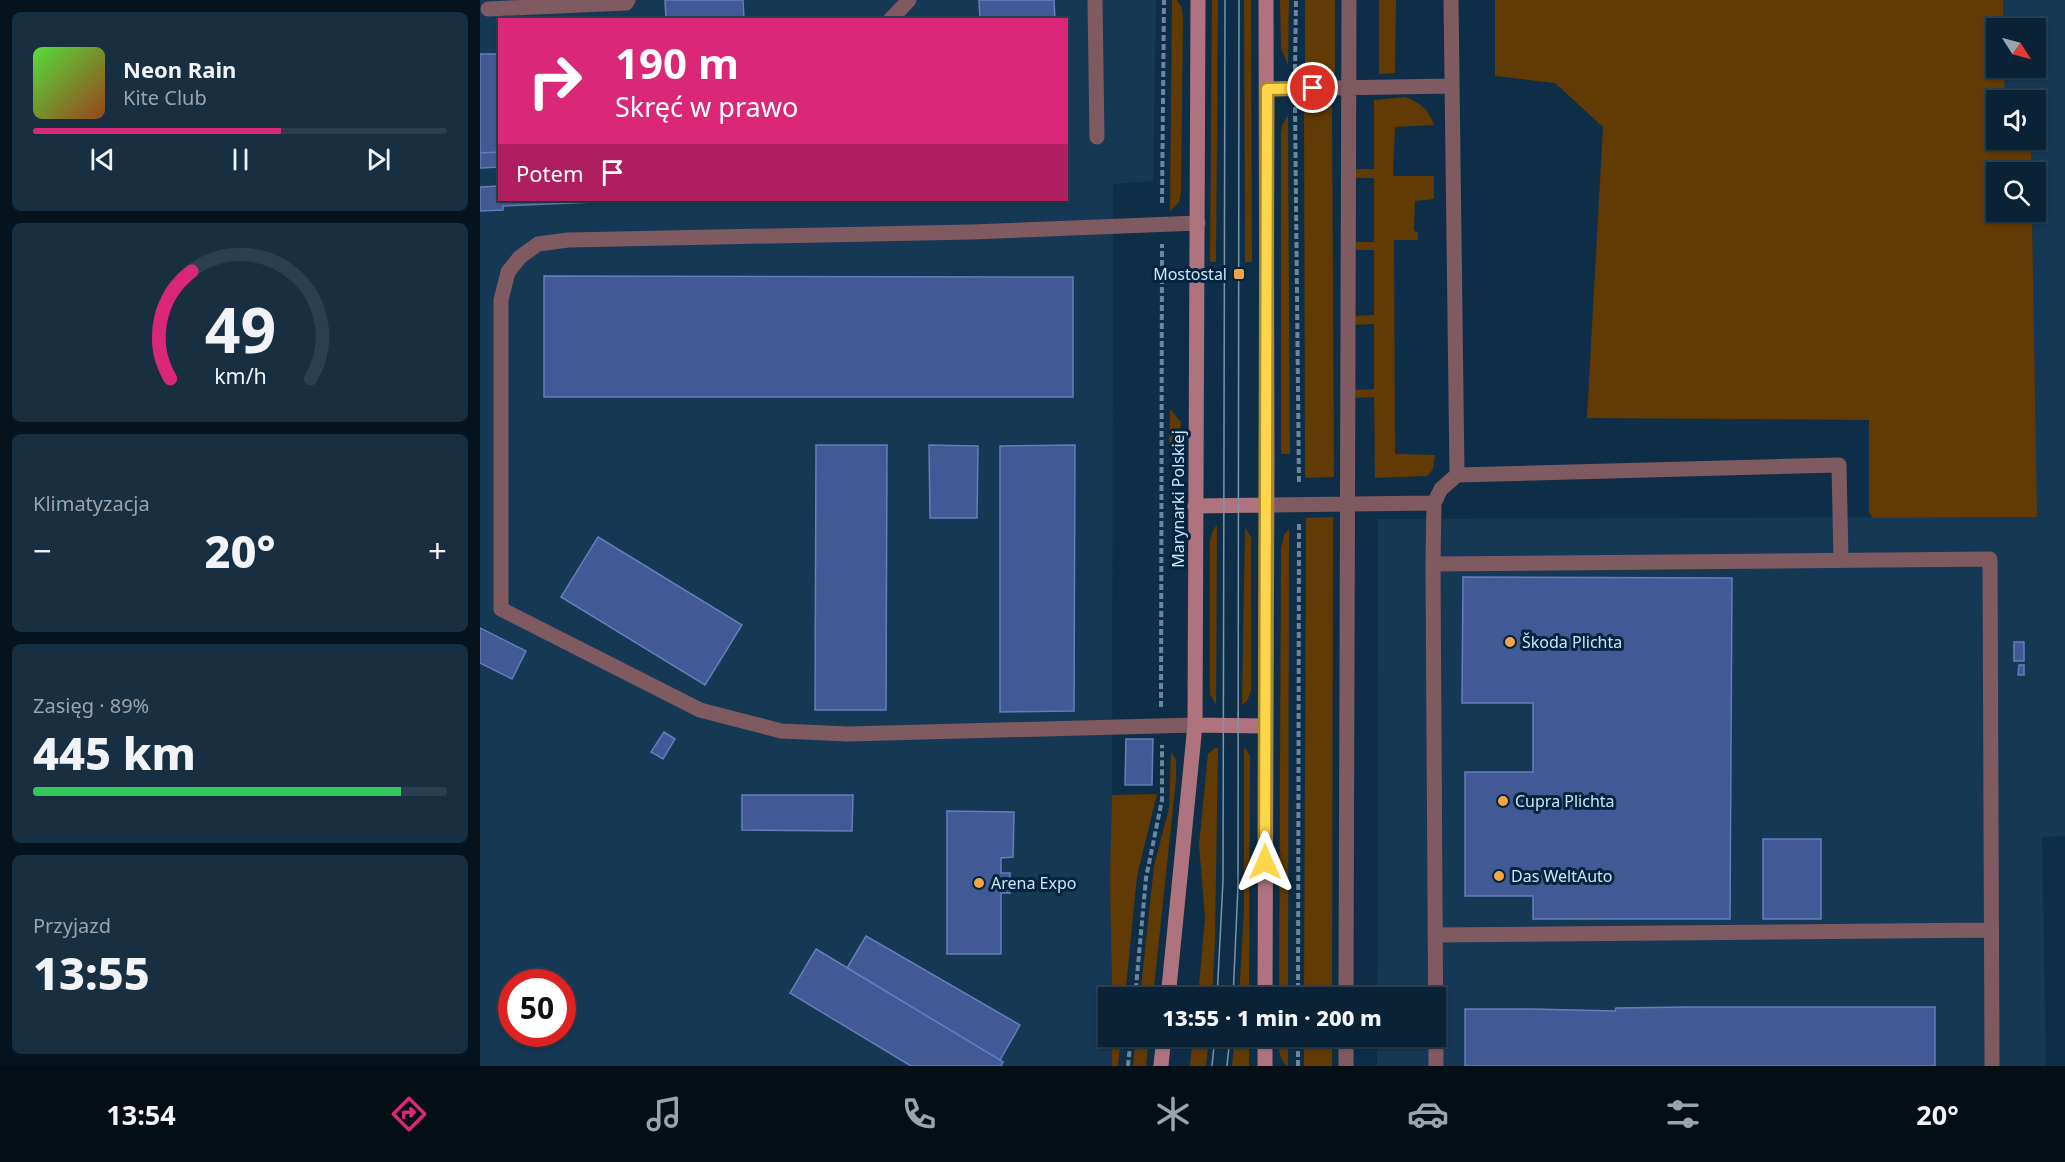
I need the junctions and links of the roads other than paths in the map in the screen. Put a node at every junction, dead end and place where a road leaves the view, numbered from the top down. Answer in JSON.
{"nodes":[{"id":1,"x":628,"y":0,"type":"edge"},
{"id":2,"x":909,"y":0,"type":"edge"},
{"id":3,"x":1095,"y":0,"type":"edge"},
{"id":4,"x":1198,"y":0,"type":"edge"},
{"id":5,"x":1266,"y":0,"type":"edge"},
{"id":6,"x":1349,"y":0,"type":"edge"},
{"id":7,"x":1451,"y":0,"type":"edge"},
{"id":8,"x":488,"y":9,"type":"dead end"},
{"id":9,"x":892,"y":18,"type":"edge"},
{"id":10,"x":1452,"y":86,"type":"junction"},
{"id":11,"x":1349,"y":87,"type":"junction"},
{"id":12,"x":1267,"y":89,"type":"junction"},
{"id":13,"x":1097,"y":136,"type":"dead end"},
{"id":14,"x":1198,"y":223,"type":"junction"},
{"id":15,"x":1456,"y":475,"type":"junction"},
{"id":16,"x":1434,"y":503,"type":"junction"},
{"id":17,"x":1348,"y":504,"type":"junction"},
{"id":18,"x":1266,"y":505,"type":"junction"},
{"id":19,"x":1195,"y":506,"type":"junction"},
{"id":20,"x":1841,"y":560,"type":"junction"},
{"id":21,"x":1433,"y":564,"type":"junction"},
{"id":22,"x":1195,"y":724,"type":"junction"},
{"id":23,"x":1265,"y":726,"type":"junction"},
{"id":24,"x":1992,"y":930,"type":"junction"},
{"id":25,"x":1436,"y":935,"type":"junction"},
{"id":26,"x":1169,"y":987,"type":"edge"},
{"id":27,"x":1265,"y":987,"type":"edge"},
{"id":28,"x":1346,"y":987,"type":"edge"},
{"id":29,"x":1163,"y":1047,"type":"edge"},
{"id":30,"x":1265,"y":1047,"type":"edge"},
{"id":31,"x":1346,"y":1047,"type":"edge"},
{"id":32,"x":1161,"y":1066,"type":"edge"},
{"id":33,"x":1265,"y":1066,"type":"edge"},
{"id":34,"x":1346,"y":1066,"type":"edge"},
{"id":35,"x":1436,"y":1066,"type":"edge"},
{"id":36,"x":1992,"y":1066,"type":"edge"}],
"edges":[{"from":1,"to":8,"type":"lane"},
{"from":2,"to":9,"type":"lane"},
{"from":3,"to":13,"type":"lane"},
{"from":4,"to":14,"type":"main road","name":"Marynarki Polskiej"},
{"from":5,"to":12,"type":"main road"},
{"from":6,"to":11,"type":"lane"},
{"from":7,"to":10,"type":"lane"},
{"from":10,"to":11,"type":"lane"},
{"from":10,"to":15,"type":"lane"},
{"from":11,"to":12,"type":"lane"},
{"from":11,"to":17,"type":"lane"},
{"from":12,"to":18,"type":"main road"},
{"from":14,"to":19,"type":"main road","name":"Marynarki Polskiej"},
{"from":14,"to":22,"type":"lane"},
{"from":15,"to":16,"type":"lane"},
{"from":15,"to":20,"type":"lane"},
{"from":16,"to":17,"type":"lane"},
{"from":16,"to":21,"type":"lane"},
{"from":17,"to":18,"type":"lane"},
{"from":17,"to":28,"type":"lane"},
{"from":18,"to":19,"type":"main road"},
{"from":18,"to":23,"type":"main road"},
{"from":19,"to":22,"type":"main road","name":"Marynarki Polskiej"},
{"from":20,"to":21,"type":"lane"},
{"from":20,"to":24,"type":"lane"},
{"from":21,"to":25,"type":"lane"},
{"from":22,"to":23,"type":"main road"},
{"from":22,"to":26,"type":"main road","name":"Marynarki Polskiej"},
{"from":23,"to":27,"type":"main road"},
{"from":24,"to":25,"type":"lane"},
{"from":24,"to":36,"type":"lane"},
{"from":25,"to":35,"type":"lane"},
{"from":29,"to":32,"type":"main road"},
{"from":30,"to":33,"type":"main road"},
{"from":31,"to":34,"type":"lane"}]}
